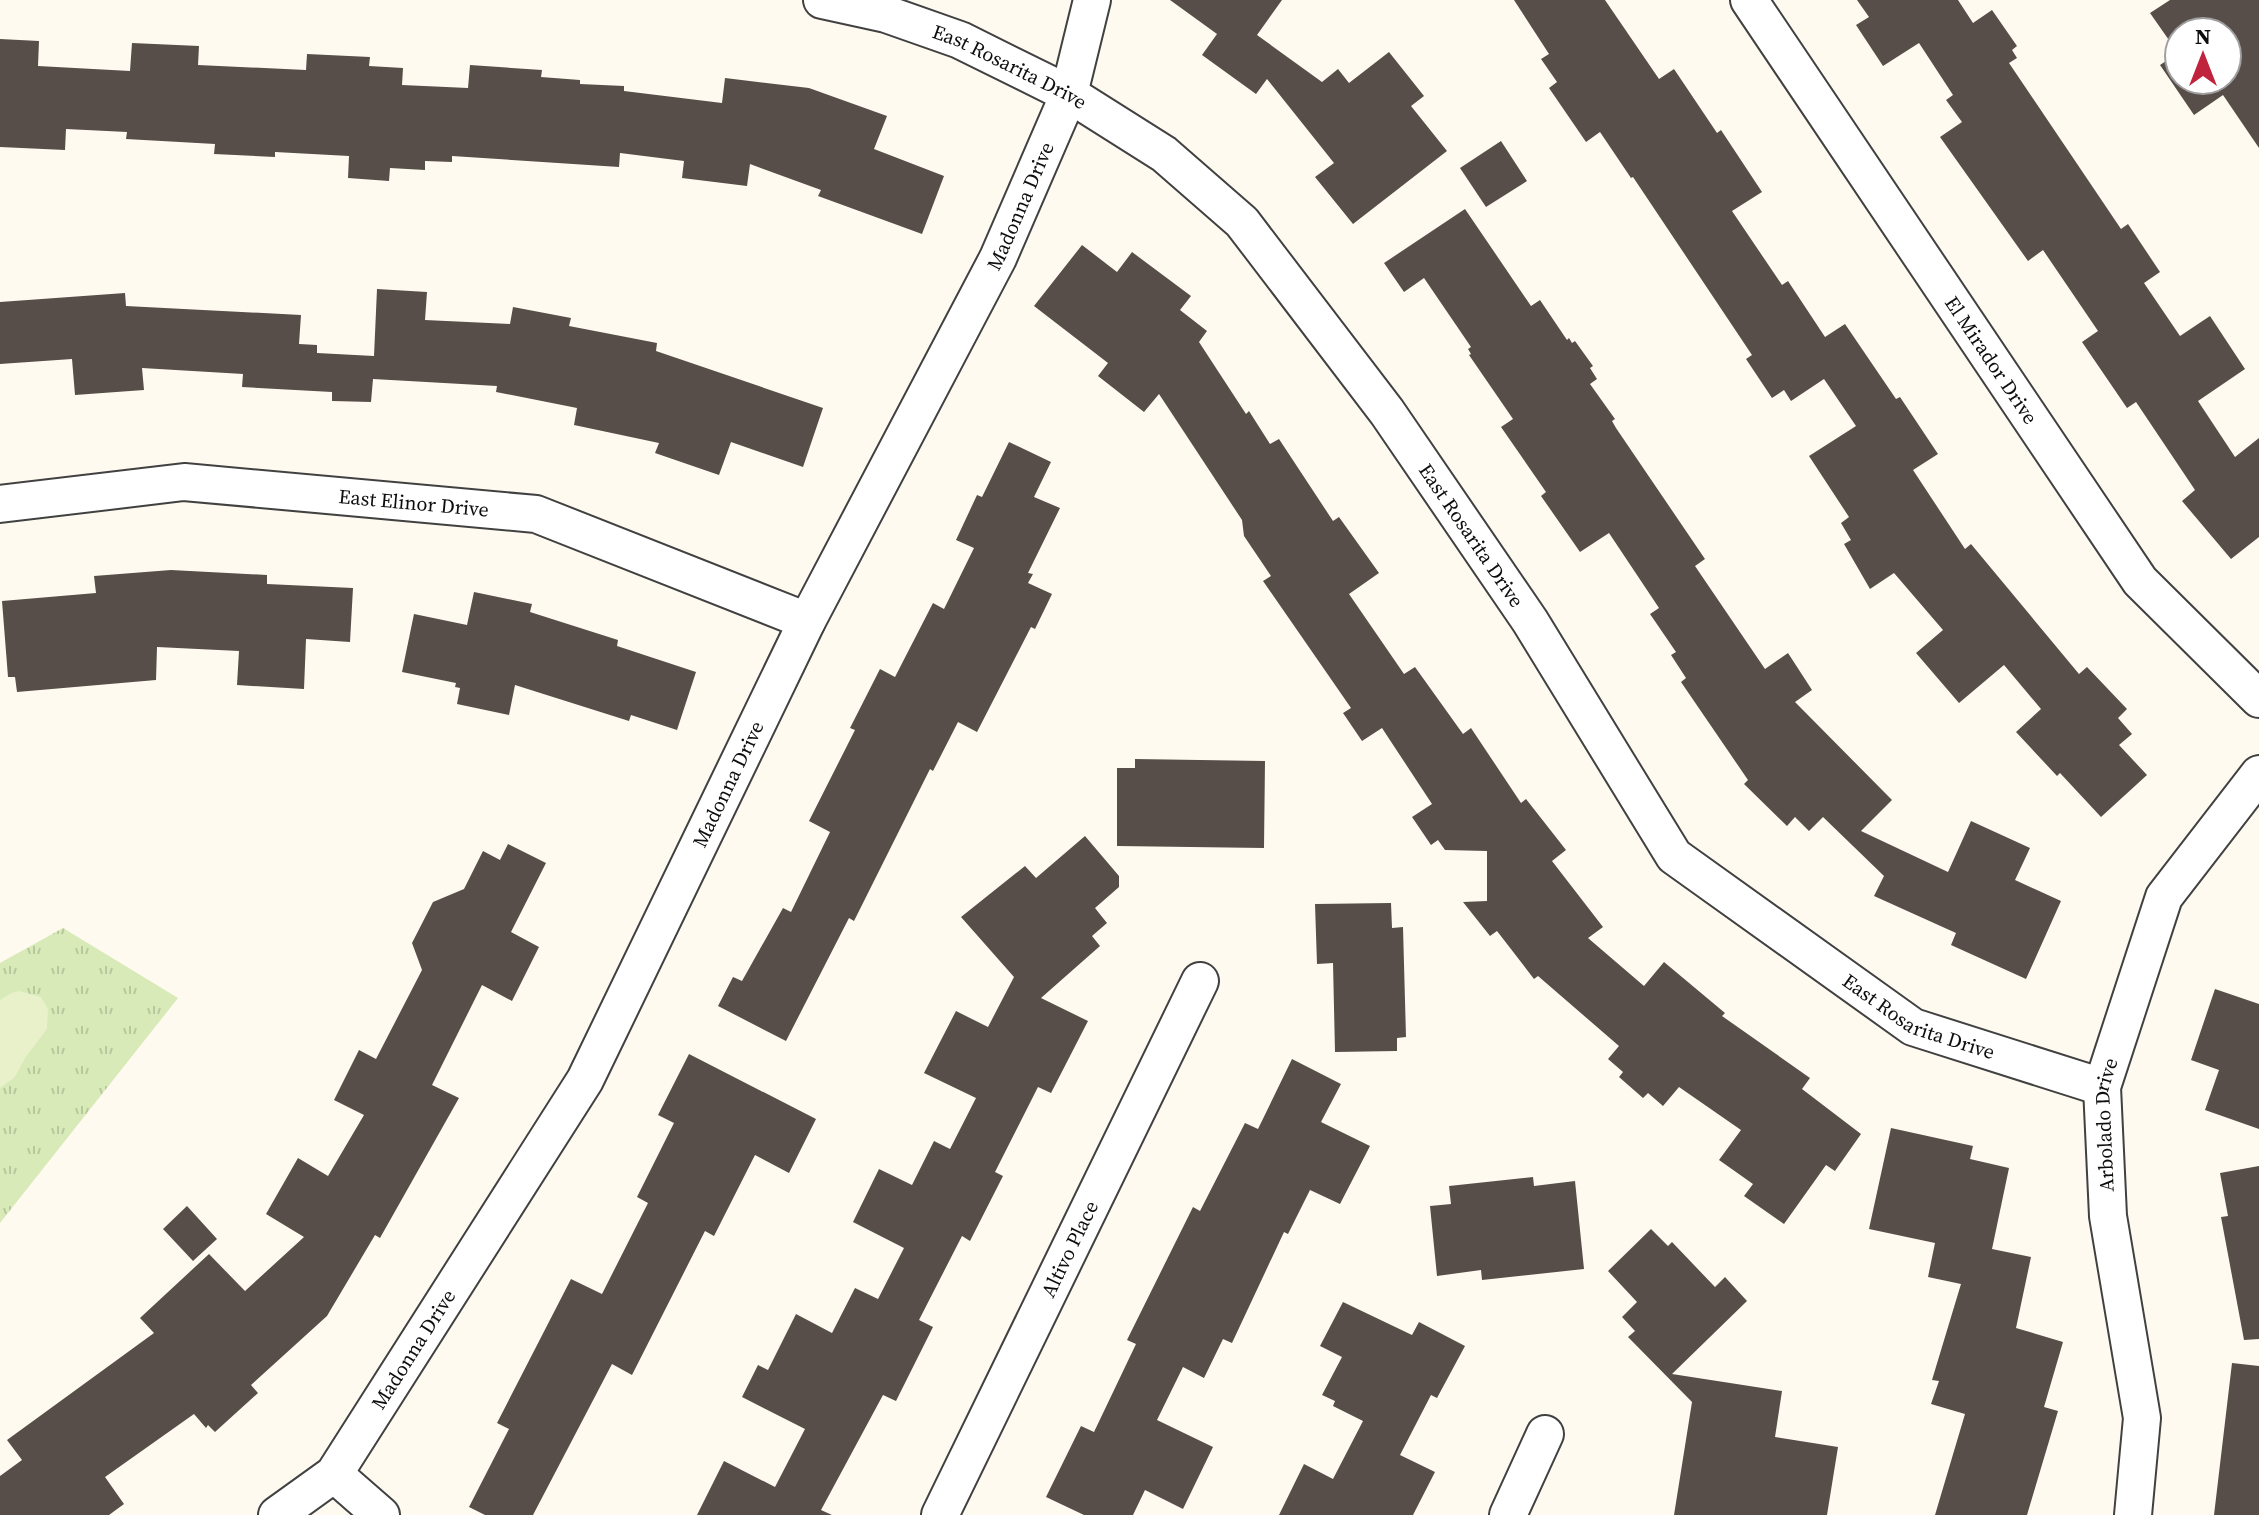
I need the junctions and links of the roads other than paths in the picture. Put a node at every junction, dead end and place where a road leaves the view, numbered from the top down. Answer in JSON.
{"nodes":[{"id":1,"x":822,"y":0,"type":"edge"},
{"id":2,"x":1092,"y":0,"type":"edge"},
{"id":3,"x":1749,"y":0,"type":"edge"},
{"id":4,"x":1069,"y":94,"type":"junction"},
{"id":5,"x":0,"y":504,"type":"edge"},
{"id":6,"x":807,"y":621,"type":"junction"},
{"id":7,"x":2259,"y":699,"type":"edge"},
{"id":8,"x":2259,"y":774,"type":"edge"},
{"id":9,"x":1200,"y":981,"type":"dead end"},
{"id":10,"x":2102,"y":1087,"type":"junction"},
{"id":11,"x":1545,"y":1434,"type":"dead end"},
{"id":12,"x":334,"y":1474,"type":"junction"},
{"id":13,"x":277,"y":1515,"type":"edge"},
{"id":14,"x":381,"y":1515,"type":"edge"},
{"id":15,"x":940,"y":1515,"type":"edge"},
{"id":16,"x":1508,"y":1515,"type":"edge"},
{"id":17,"x":2133,"y":1515,"type":"edge"}],
"edges":[{"from":1,"to":4,"type":"street","name":"East Rosarita Drive"},
{"from":2,"to":4,"type":"street","name":"Madonna Drive"},
{"from":3,"to":7,"type":"street","name":"El Mirador Drive"},
{"from":4,"to":6,"type":"street","name":"Madonna Drive"},
{"from":4,"to":10,"type":"street","name":"East Rosarita Drive"},
{"from":5,"to":6,"type":"street","name":"East Elinor Drive"},
{"from":6,"to":12,"type":"street","name":"Madonna Drive"},
{"from":8,"to":10,"type":"street","name":"Arbolado Drive"},
{"from":9,"to":15,"type":"street","name":"Altivo Place"},
{"from":10,"to":17,"type":"street","name":"Arbolado Drive"},
{"from":11,"to":16,"type":"street"},
{"from":12,"to":13,"type":"street","name":"Madonna Drive"},
{"from":12,"to":14,"type":"street"}]}
